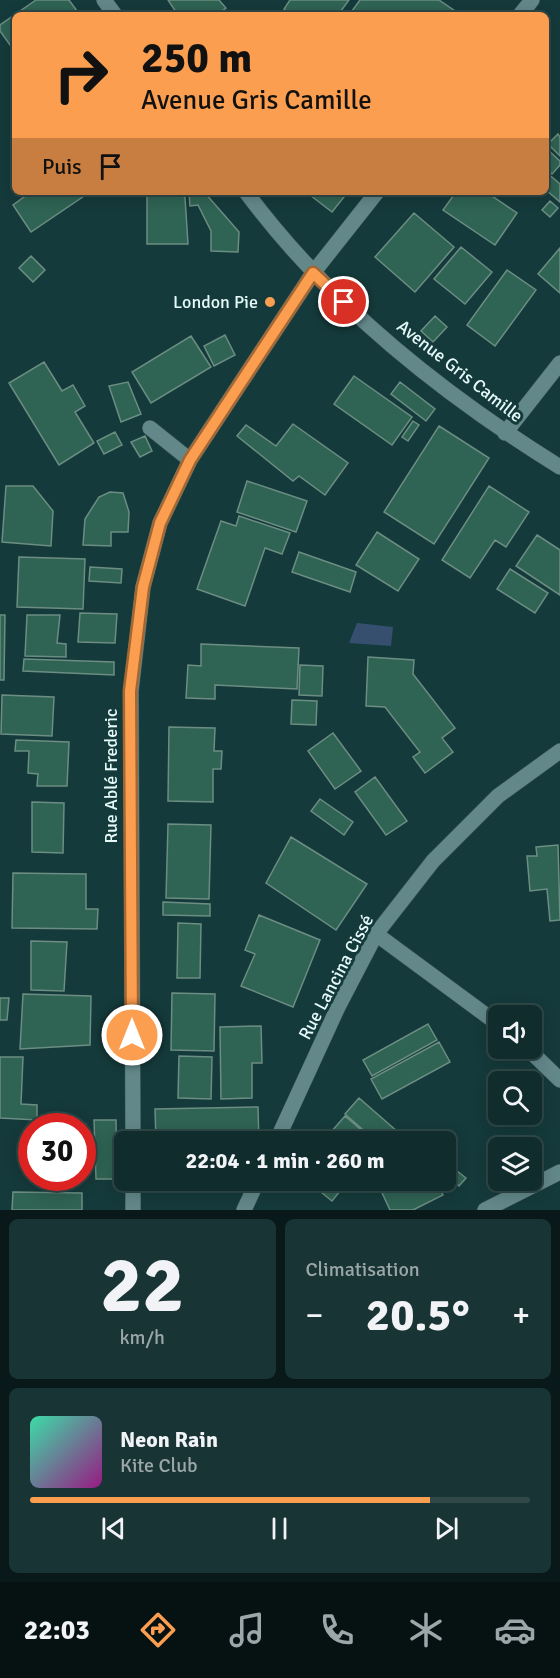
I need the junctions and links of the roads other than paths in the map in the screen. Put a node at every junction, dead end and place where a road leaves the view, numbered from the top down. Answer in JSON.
{"nodes":[{"id":1,"x":532,"y":0,"type":"edge"},
{"id":2,"x":522,"y":12,"type":"edge"},
{"id":3,"x":248,"y":195,"type":"edge"},
{"id":4,"x":375,"y":195,"type":"edge"},
{"id":5,"x":313,"y":273,"type":"junction"},
{"id":6,"x":560,"y":363,"type":"edge"},
{"id":7,"x":150,"y":428,"type":"dead end"},
{"id":8,"x":505,"y":433,"type":"junction"},
{"id":9,"x":190,"y":460,"type":"junction"},
{"id":10,"x":560,"y":467,"type":"edge"},
{"id":11,"x":560,"y":751,"type":"edge"},
{"id":12,"x":376,"y":934,"type":"junction"},
{"id":13,"x":488,"y":1017,"type":"edge"},
{"id":14,"x":538,"y":1059,"type":"edge"},
{"id":15,"x":560,"y":1080,"type":"edge"},
{"id":16,"x":133,"y":1131,"type":"edge"},
{"id":17,"x":281,"y":1131,"type":"edge"},
{"id":18,"x":560,"y":1172,"type":"edge"},
{"id":19,"x":133,"y":1191,"type":"edge"},
{"id":20,"x":253,"y":1191,"type":"edge"},
{"id":21,"x":133,"y":1210,"type":"edge"},
{"id":22,"x":244,"y":1210,"type":"edge"},
{"id":23,"x":485,"y":1210,"type":"edge"}],
"edges":[{"from":1,"to":2,"type":"street"},
{"from":3,"to":5,"type":"street","name":"Avenue Gris Camille"},
{"from":4,"to":5,"type":"street","name":"Rue Ablé Frederic"},
{"from":5,"to":8,"type":"street","name":"Avenue Gris Camille"},
{"from":5,"to":9,"type":"street","name":"Rue Ablé Frederic"},
{"from":6,"to":8,"type":"street"},
{"from":7,"to":9,"type":"street"},
{"from":8,"to":10,"type":"street","name":"Avenue Gris Camille"},
{"from":9,"to":16,"type":"street","name":"Rue Ablé Frederic"},
{"from":11,"to":12,"type":"street","name":"Rue Lancina Cissé"},
{"from":12,"to":13,"type":"street"},
{"from":12,"to":17,"type":"street","name":"Rue Lancina Cissé"},
{"from":14,"to":15,"type":"street"},
{"from":18,"to":23,"type":"street"},
{"from":19,"to":21,"type":"street"},
{"from":20,"to":22,"type":"street"}]}
